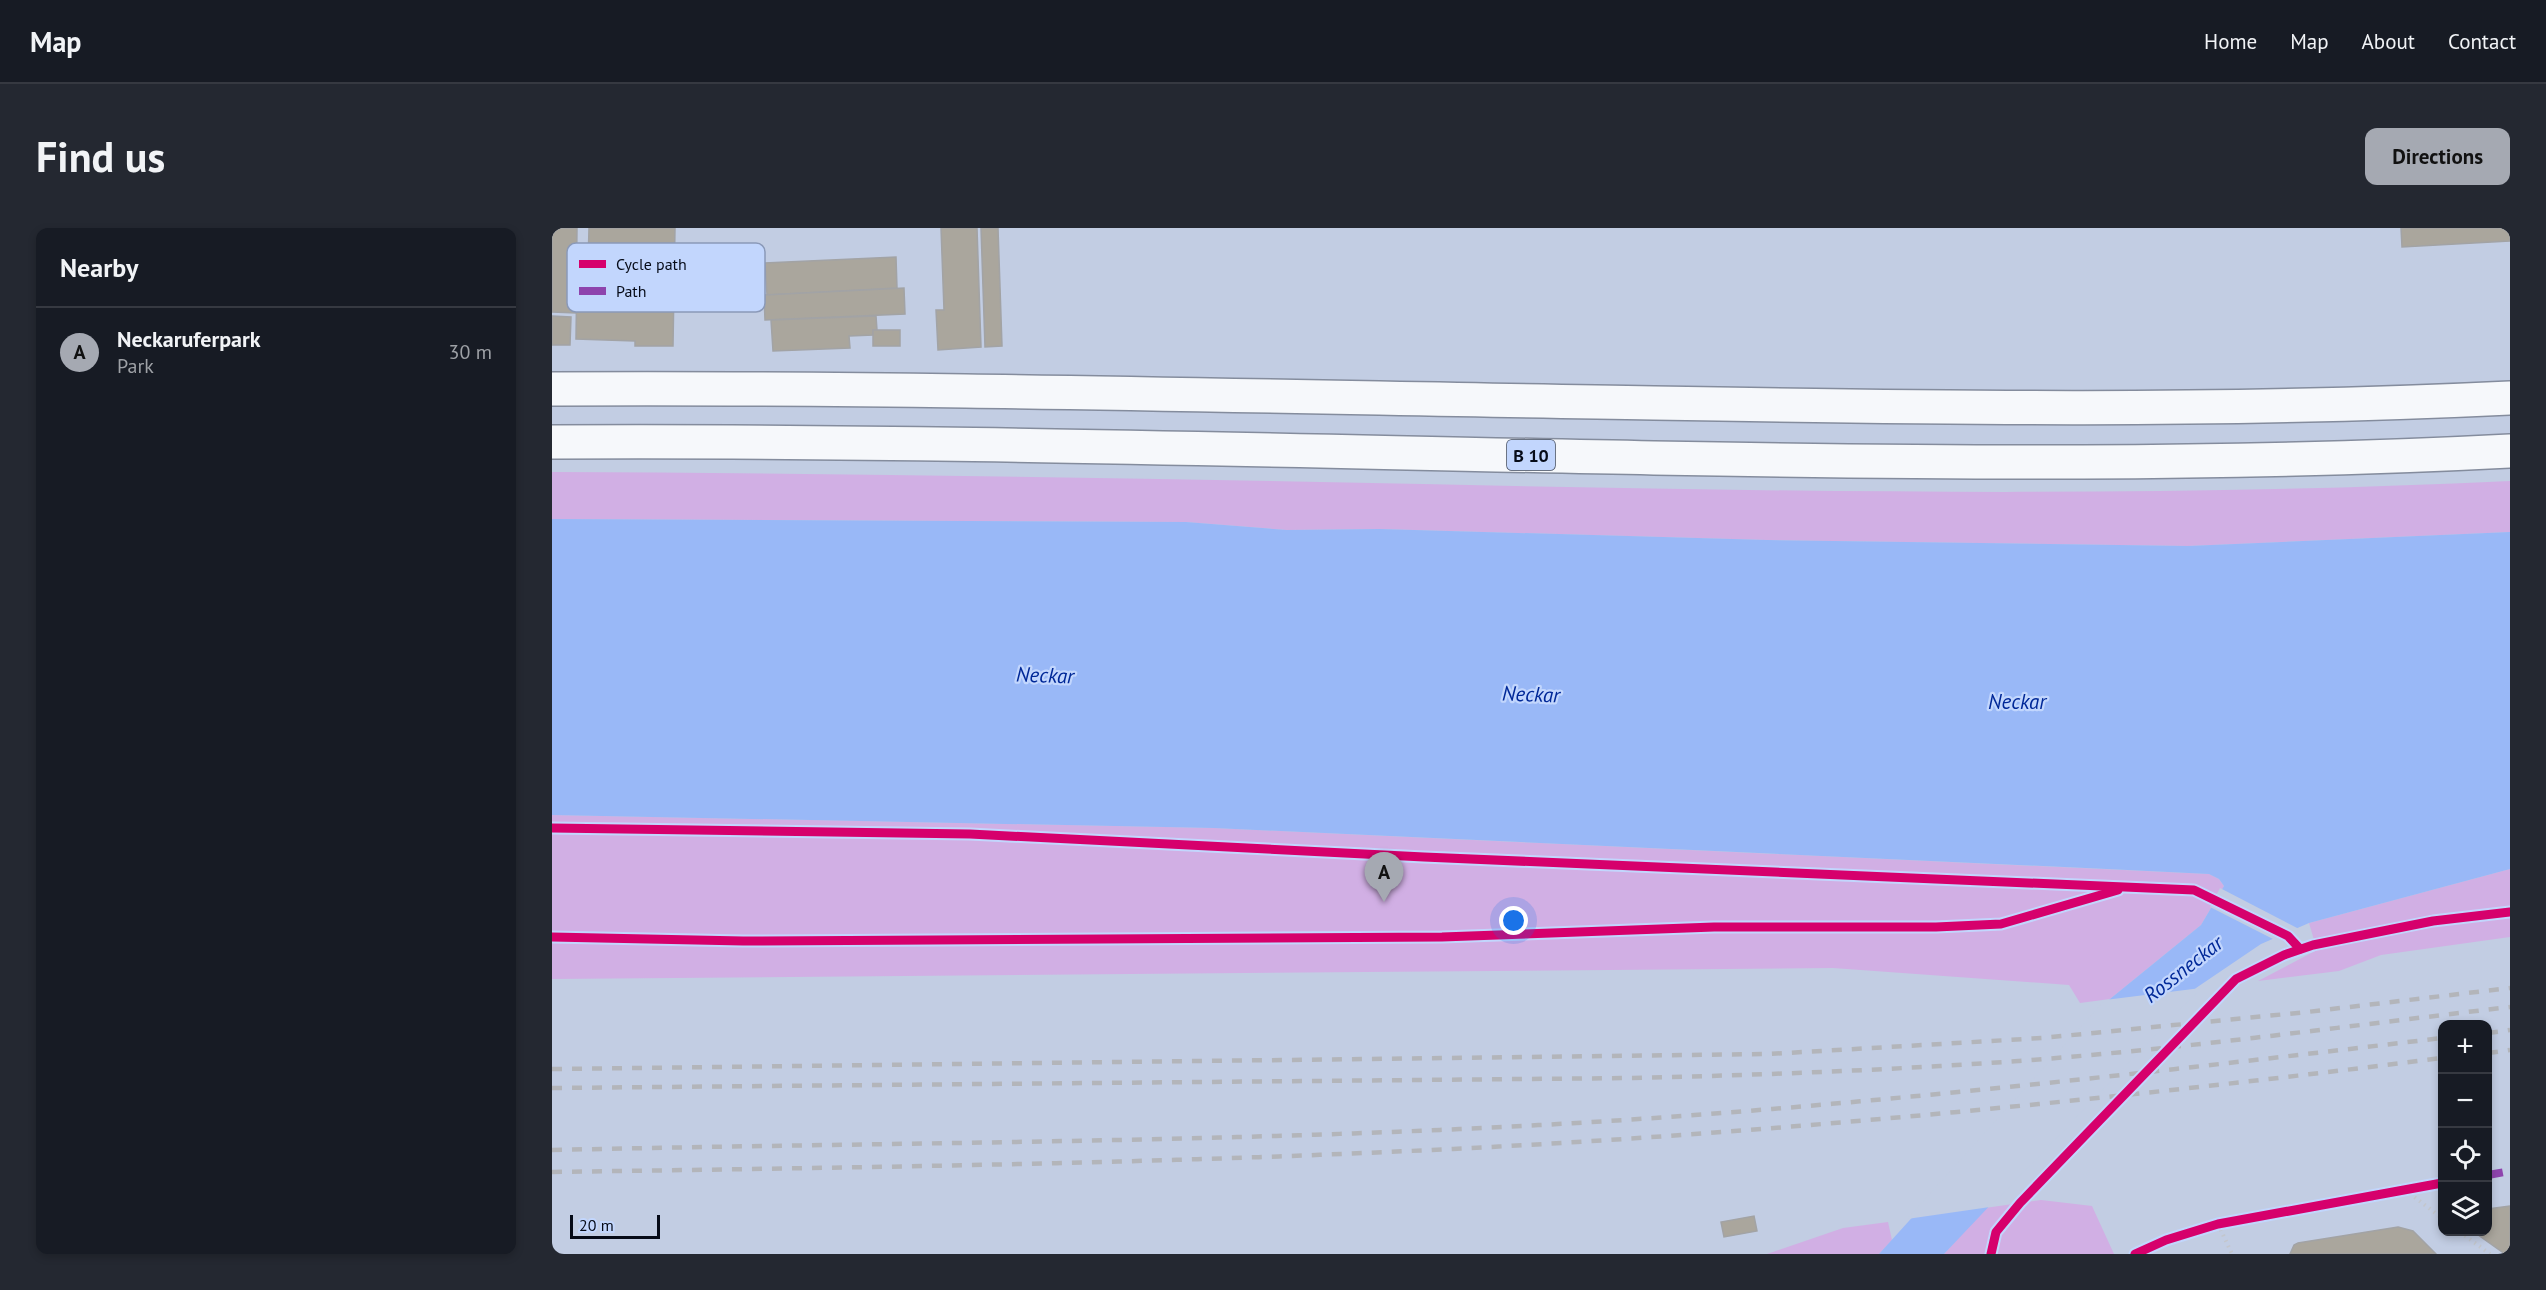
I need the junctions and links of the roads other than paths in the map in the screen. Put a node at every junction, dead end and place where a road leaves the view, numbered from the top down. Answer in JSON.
{"nodes":[{"id":1,"x":552,"y":389,"type":"edge"},
{"id":2,"x":2510,"y":398,"type":"edge"},
{"id":3,"x":552,"y":442,"type":"edge"},
{"id":4,"x":2510,"y":451,"type":"edge"}],
"edges":[{"from":1,"to":2,"type":"highway"},
{"from":3,"to":4,"type":"highway","number":"B 10"}]}
